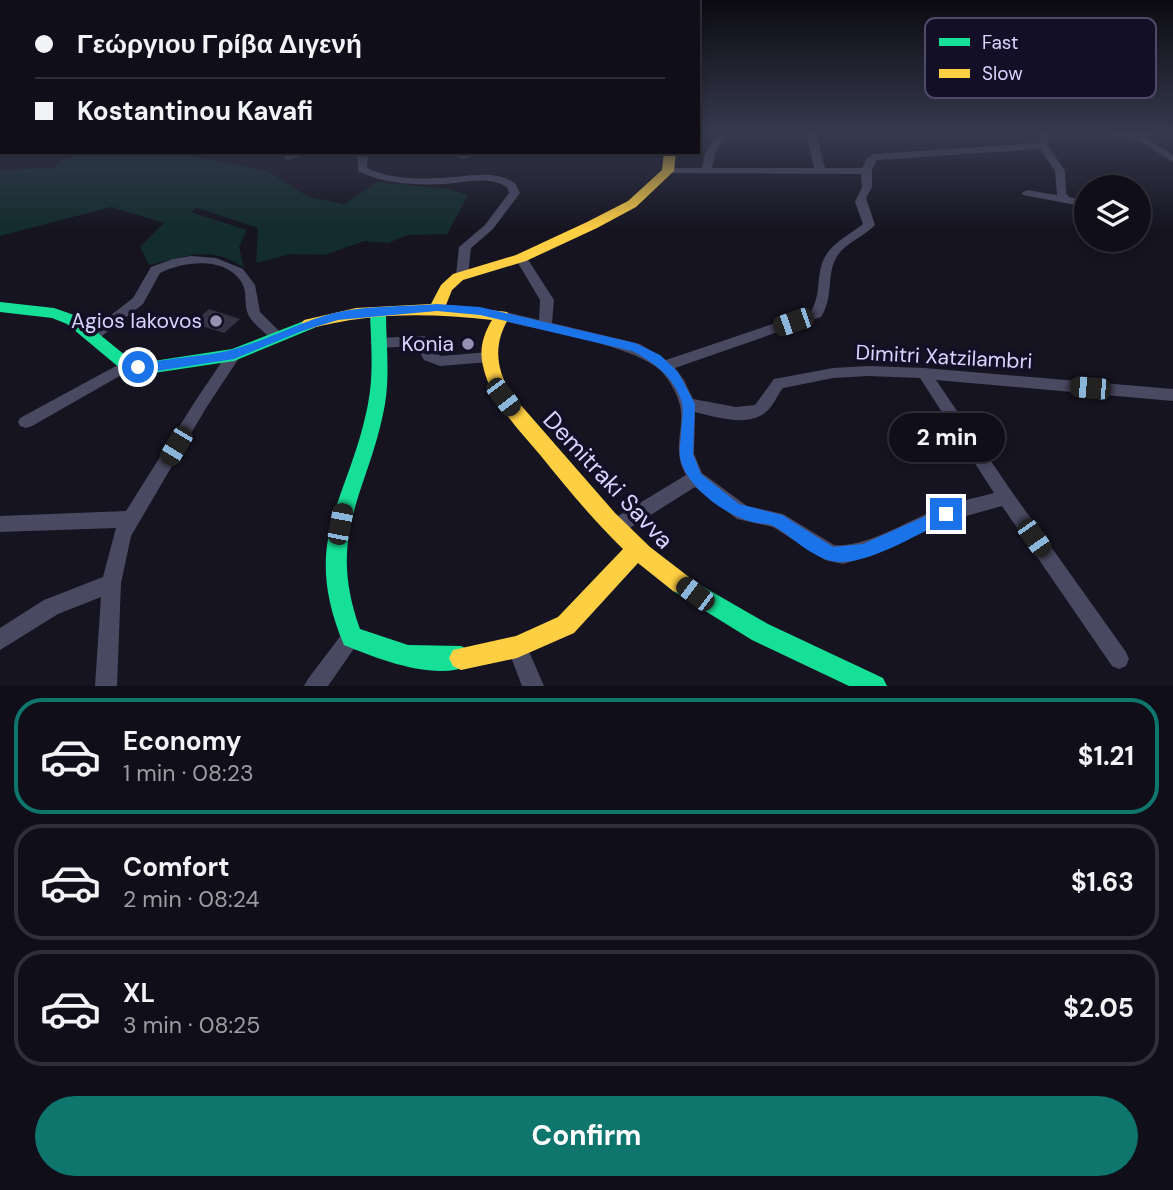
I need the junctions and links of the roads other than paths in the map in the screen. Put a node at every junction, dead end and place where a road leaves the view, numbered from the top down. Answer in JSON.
{"nodes":[{"id":1,"x":362,"y":166,"type":"edge"},
{"id":2,"x":669,"y":166,"type":"edge"},
{"id":3,"x":708,"y":166,"type":"edge"},
{"id":4,"x":819,"y":166,"type":"edge"},
{"id":5,"x":867,"y":166,"type":"edge"},
{"id":6,"x":1057,"y":166,"type":"edge"},
{"id":7,"x":707,"y":169,"type":"junction"},
{"id":8,"x":820,"y":170,"type":"junction"},
{"id":9,"x":668,"y":171,"type":"junction"},
{"id":10,"x":866,"y":171,"type":"junction"},
{"id":11,"x":1027,"y":193,"type":"dead end"},
{"id":12,"x":1065,"y":200,"type":"junction"},
{"id":13,"x":1074,"y":202,"type":"edge"},
{"id":14,"x":521,"y":258,"type":"junction"},
{"id":15,"x":462,"y":275,"type":"junction"},
{"id":16,"x":0,"y":307,"type":"edge"},
{"id":17,"x":437,"y":308,"type":"junction"},
{"id":18,"x":378,"y":313,"type":"junction"},
{"id":19,"x":502,"y":316,"type":"junction"},
{"id":20,"x":545,"y":326,"type":"junction"},
{"id":21,"x":93,"y":336,"type":"junction"},
{"id":22,"x":277,"y":337,"type":"junction"},
{"id":23,"x":377,"y":343,"type":"junction"},
{"id":24,"x":234,"y":355,"type":"junction"},
{"id":25,"x":489,"y":357,"type":"junction"},
{"id":26,"x":127,"y":365,"type":"junction"},
{"id":27,"x":665,"y":366,"type":"junction"},
{"id":28,"x":924,"y":373,"type":"junction"},
{"id":29,"x":1173,"y":395,"type":"edge"},
{"id":30,"x":688,"y":404,"type":"junction"},
{"id":31,"x":26,"y":422,"type":"dead end"},
{"id":32,"x":696,"y":478,"type":"junction"},
{"id":33,"x":1006,"y":498,"type":"junction"},
{"id":34,"x":130,"y":519,"type":"junction"},
{"id":35,"x":0,"y":524,"type":"edge"},
{"id":36,"x":616,"y":527,"type":"junction"},
{"id":37,"x":638,"y":548,"type":"junction"},
{"id":38,"x":111,"y":583,"type":"junction"},
{"id":39,"x":352,"y":637,"type":"junction"},
{"id":40,"x":0,"y":640,"type":"edge"},
{"id":41,"x":517,"y":647,"type":"junction"},
{"id":42,"x":1119,"y":659,"type":"dead end"},
{"id":43,"x":106,"y":686,"type":"edge"},
{"id":44,"x":315,"y":686,"type":"edge"},
{"id":45,"x":533,"y":686,"type":"edge"},
{"id":46,"x":875,"y":686,"type":"edge"}],
"edges":[{"from":1,"to":15,"type":"street"},
{"from":2,"to":9,"type":"street"},
{"from":3,"to":7,"type":"street"},
{"from":4,"to":8,"type":"street"},
{"from":5,"to":10,"type":"street"},
{"from":6,"to":12,"type":"street"},
{"from":7,"to":8,"type":"street"},
{"from":7,"to":9,"type":"street"},
{"from":8,"to":10,"type":"street"},
{"from":9,"to":14,"type":"street"},
{"from":10,"to":27,"type":"street"},
{"from":11,"to":12,"type":"street"},
{"from":12,"to":13,"type":"street"},
{"from":14,"to":15,"type":"street"},
{"from":14,"to":20,"type":"street"},
{"from":15,"to":17,"type":"street"},
{"from":16,"to":21,"type":"street"},
{"from":17,"to":18,"type":"street"},
{"from":17,"to":19,"type":"street"},
{"from":18,"to":22,"type":"street"},
{"from":18,"to":23,"type":"street"},
{"from":19,"to":20,"type":"street"},
{"from":19,"to":25,"type":"street"},
{"from":20,"to":27,"type":"street"},
{"from":21,"to":22,"type":"street"},
{"from":21,"to":26,"type":"street"},
{"from":22,"to":24,"type":"street"},
{"from":23,"to":25,"type":"street"},
{"from":23,"to":39,"type":"street"},
{"from":24,"to":26,"type":"street"},
{"from":24,"to":34,"type":"street"},
{"from":25,"to":36,"type":"street","name":"Demitraki Savva"},
{"from":26,"to":31,"type":"street"},
{"from":27,"to":30,"type":"street"},
{"from":28,"to":29,"type":"street","name":"Dimitri Xatzilambri"},
{"from":28,"to":30,"type":"street","name":"Dimitri Xatzilambri"},
{"from":28,"to":33,"type":"street"},
{"from":30,"to":32,"type":"street"},
{"from":32,"to":33,"type":"street"},
{"from":32,"to":36,"type":"street"},
{"from":33,"to":42,"type":"street"},
{"from":34,"to":35,"type":"street"},
{"from":34,"to":38,"type":"street"},
{"from":36,"to":37,"type":"street","name":"Demitraki Savva"},
{"from":37,"to":41,"type":"street"},
{"from":37,"to":46,"type":"street","name":"Demitraki Savva"},
{"from":38,"to":40,"type":"street"},
{"from":38,"to":43,"type":"street"},
{"from":39,"to":41,"type":"street"},
{"from":39,"to":44,"type":"street"},
{"from":41,"to":45,"type":"street"}]}
